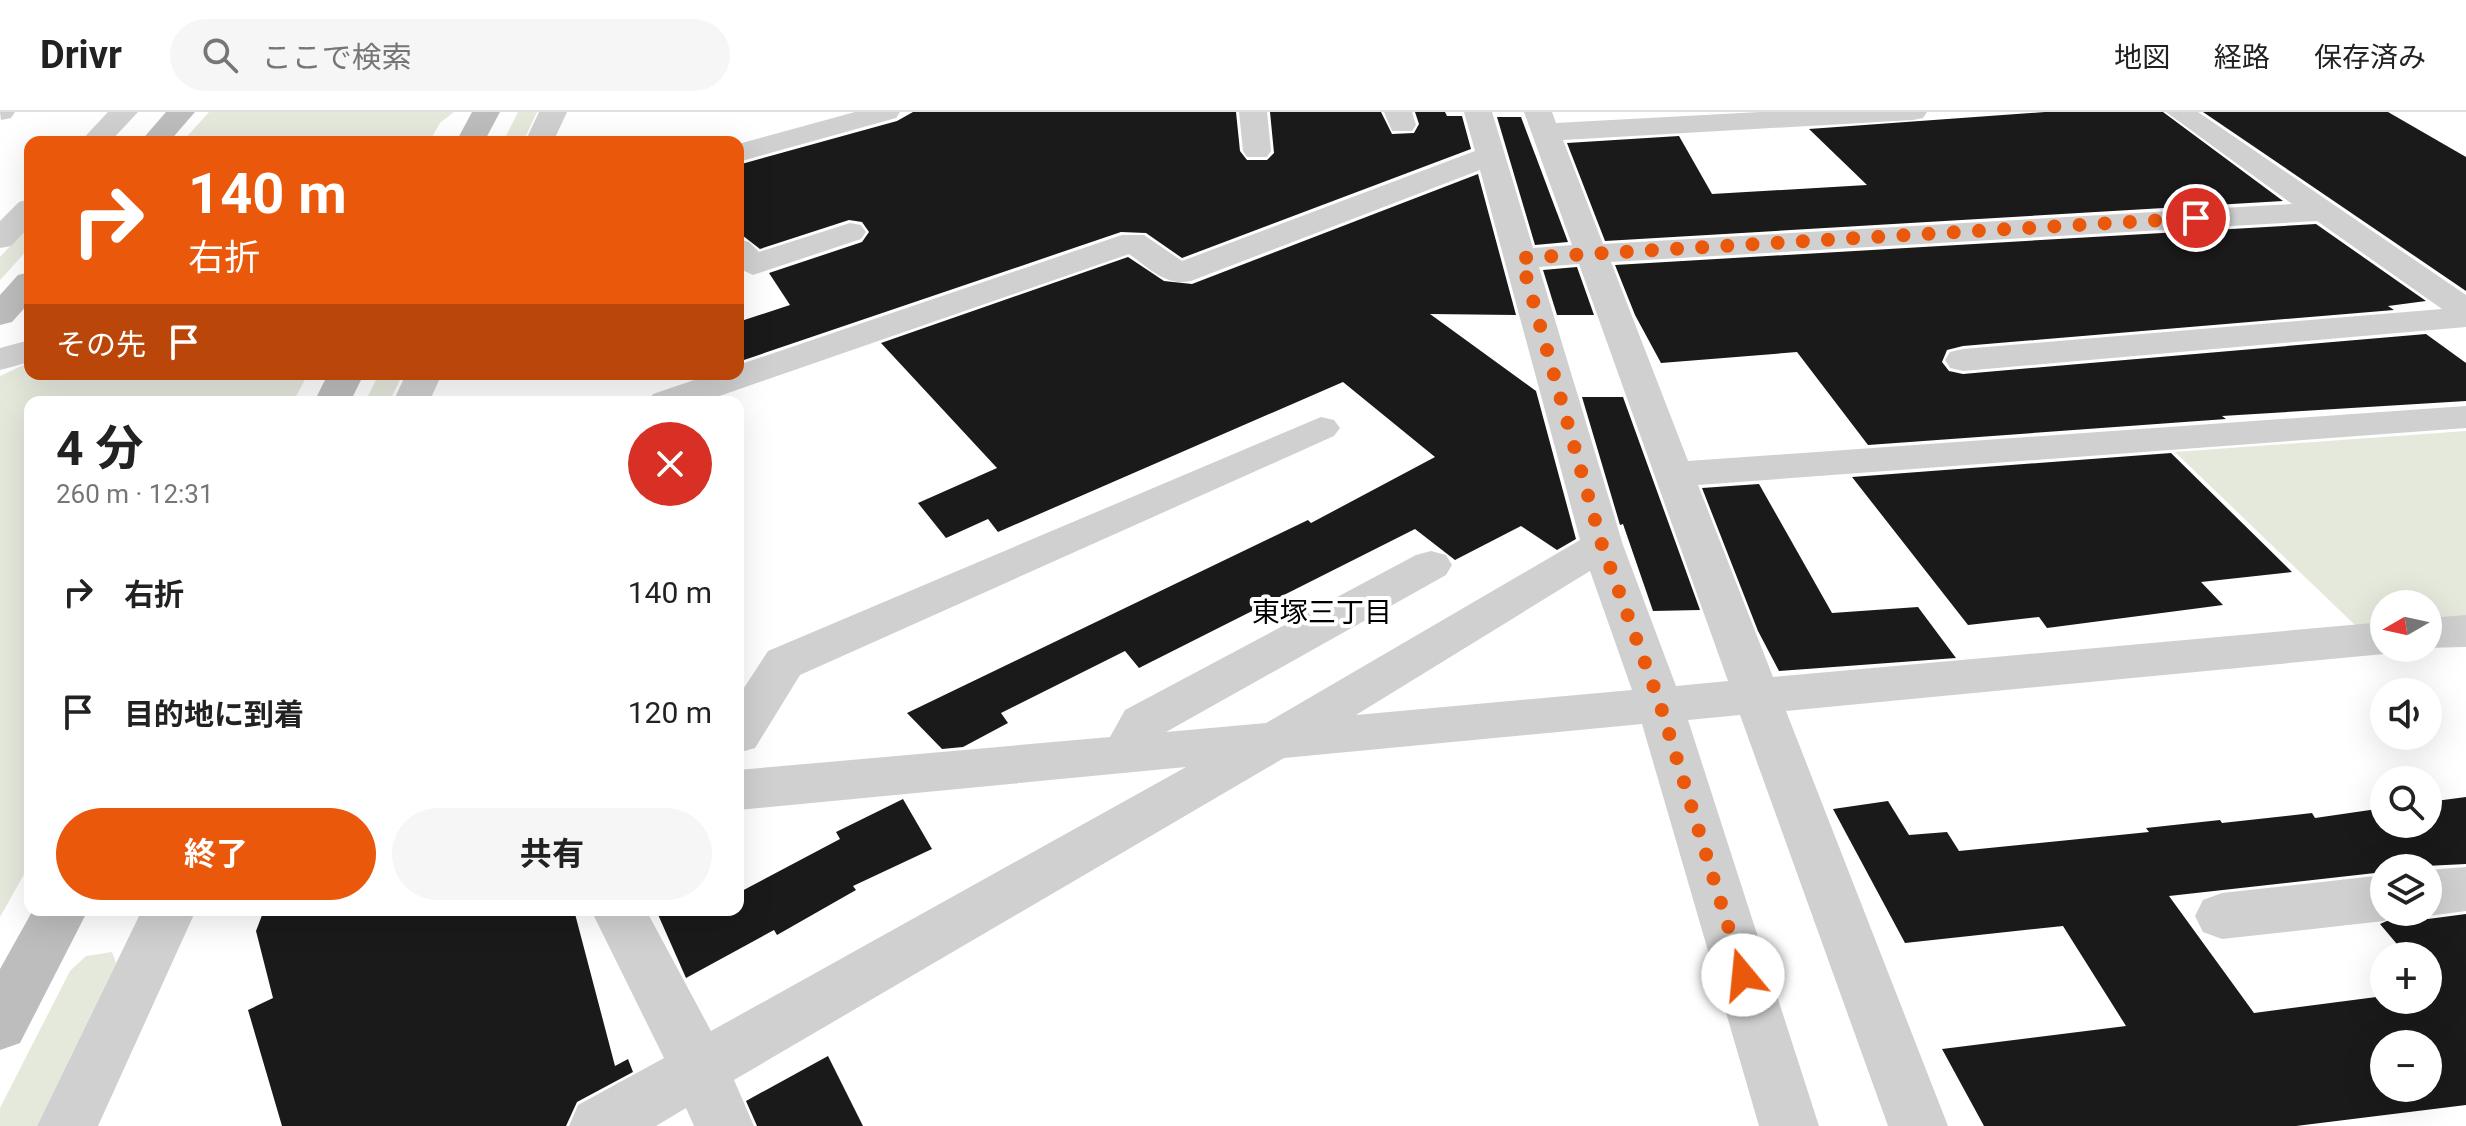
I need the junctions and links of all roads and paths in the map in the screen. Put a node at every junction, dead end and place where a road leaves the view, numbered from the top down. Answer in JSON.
{"nodes":[{"id":1,"x":124,"y":112,"type":"edge"},
{"id":2,"x":181,"y":112,"type":"edge"},
{"id":3,"x":486,"y":112,"type":"edge"},
{"id":4,"x":553,"y":112,"type":"edge"},
{"id":5,"x":886,"y":112,"type":"edge"},
{"id":6,"x":1253,"y":112,"type":"edge"},
{"id":7,"x":1478,"y":112,"type":"edge"},
{"id":8,"x":1913,"y":112,"type":"edge"},
{"id":9,"x":2180,"y":112,"type":"edge"},
{"id":10,"x":1542,"y":122,"type":"edge"},
{"id":11,"x":100,"y":136,"type":"edge"},
{"id":12,"x":159,"y":136,"type":"edge"},
{"id":13,"x":473,"y":136,"type":"edge"},
{"id":14,"x":542,"y":136,"type":"edge"},
{"id":15,"x":744,"y":151,"type":"edge"},
{"id":16,"x":1257,"y":151,"type":"dead end"},
{"id":17,"x":1528,"y":188,"type":"junction"},
{"id":18,"x":23,"y":195,"type":"edge"},
{"id":19,"x":2323,"y":211,"type":"junction"},
{"id":20,"x":850,"y":232,"type":"dead end"},
{"id":21,"x":0,"y":239,"type":"edge"},
{"id":22,"x":1592,"y":254,"type":"junction"},
{"id":23,"x":744,"y":255,"type":"edge"},
{"id":24,"x":1521,"y":258,"type":"junction"},
{"id":25,"x":24,"y":289,"type":"edge"},
{"id":26,"x":2466,"y":310,"type":"edge"},
{"id":27,"x":0,"y":315,"type":"edge"},
{"id":28,"x":2466,"y":317,"type":"edge"},
{"id":29,"x":24,"y":353,"type":"edge"},
{"id":30,"x":0,"y":359,"type":"edge"},
{"id":31,"x":1963,"y":360,"type":"dead end"},
{"id":32,"x":744,"y":375,"type":"edge"},
{"id":33,"x":730,"y":380,"type":"edge"},
{"id":34,"x":684,"y":396,"type":"edge"},
{"id":35,"x":2466,"y":417,"type":"edge"},
{"id":36,"x":1321,"y":428,"type":"dead end"},
{"id":37,"x":1675,"y":474,"type":"junction"},
{"id":38,"x":1602,"y":545,"type":"junction"},
{"id":39,"x":1431,"y":565,"type":"dead end"},
{"id":40,"x":2466,"y":631,"type":"edge"},
{"id":41,"x":2442,"y":633,"type":"edge"},
{"id":42,"x":2370,"y":639,"type":"edge"},
{"id":43,"x":1758,"y":695,"type":"junction"},
{"id":44,"x":1660,"y":704,"type":"junction"},
{"id":45,"x":744,"y":726,"type":"edge"},
{"id":46,"x":1276,"y":740,"type":"junction"},
{"id":47,"x":1125,"y":754,"type":"junction"},
{"id":48,"x":744,"y":789,"type":"edge"},
{"id":49,"x":2466,"y":889,"type":"edge"},
{"id":50,"x":2442,"y":892,"type":"edge"},
{"id":51,"x":2370,"y":900,"type":"edge"},
{"id":52,"x":58,"y":916,"type":"edge"},
{"id":53,"x":166,"y":916,"type":"edge"},
{"id":54,"x":621,"y":916,"type":"edge"},
{"id":55,"x":2222,"y":916,"type":"dead end"},
{"id":56,"x":0,"y":1024,"type":"edge"},
{"id":57,"x":699,"y":1068,"type":"junction"},
{"id":58,"x":67,"y":1126,"type":"edge"},
{"id":59,"x":599,"y":1126,"type":"edge"},
{"id":60,"x":724,"y":1126,"type":"edge"},
{"id":61,"x":1789,"y":1126,"type":"edge"},
{"id":62,"x":1918,"y":1126,"type":"edge"}],
"edges":[{"from":1,"to":11,"type":"street"},
{"from":2,"to":12,"type":"main road"},
{"from":3,"to":13,"type":"main road"},
{"from":4,"to":14,"type":"street"},
{"from":5,"to":15,"type":"street"},
{"from":6,"to":16,"type":"street"},
{"from":7,"to":17,"type":"street"},
{"from":8,"to":10,"type":"street"},
{"from":9,"to":19,"type":"street"},
{"from":10,"to":17,"type":"street"},
{"from":17,"to":22,"type":"street"},
{"from":17,"to":24,"type":"street"},
{"from":17,"to":32,"type":"street"},
{"from":18,"to":21,"type":"street"},
{"from":19,"to":22,"type":"street"},
{"from":19,"to":26,"type":"street"},
{"from":20,"to":23,"type":"street"},
{"from":22,"to":24,"type":"street"},
{"from":22,"to":37,"type":"street"},
{"from":24,"to":38,"type":"street"},
{"from":25,"to":27,"type":"main road"},
{"from":28,"to":31,"type":"street"},
{"from":29,"to":30,"type":"street"},
{"from":33,"to":34,"type":"street"},
{"from":35,"to":37,"type":"street"},
{"from":36,"to":45,"type":"street"},
{"from":37,"to":43,"type":"street"},
{"from":38,"to":44,"type":"street"},
{"from":38,"to":46,"type":"street"},
{"from":39,"to":47,"type":"street"},
{"from":40,"to":41,"type":"street"},
{"from":42,"to":43,"type":"street"},
{"from":43,"to":44,"type":"street"},
{"from":43,"to":62,"type":"street"},
{"from":44,"to":46,"type":"street"},
{"from":44,"to":61,"type":"street"},
{"from":46,"to":47,"type":"street"},
{"from":46,"to":57,"type":"street"},
{"from":47,"to":48,"type":"street"},
{"from":49,"to":50,"type":"street"},
{"from":51,"to":55,"type":"street"},
{"from":52,"to":56,"type":"main road"},
{"from":53,"to":58,"type":"street"},
{"from":54,"to":57,"type":"street"},
{"from":57,"to":59,"type":"street"},
{"from":57,"to":60,"type":"street"}]}
